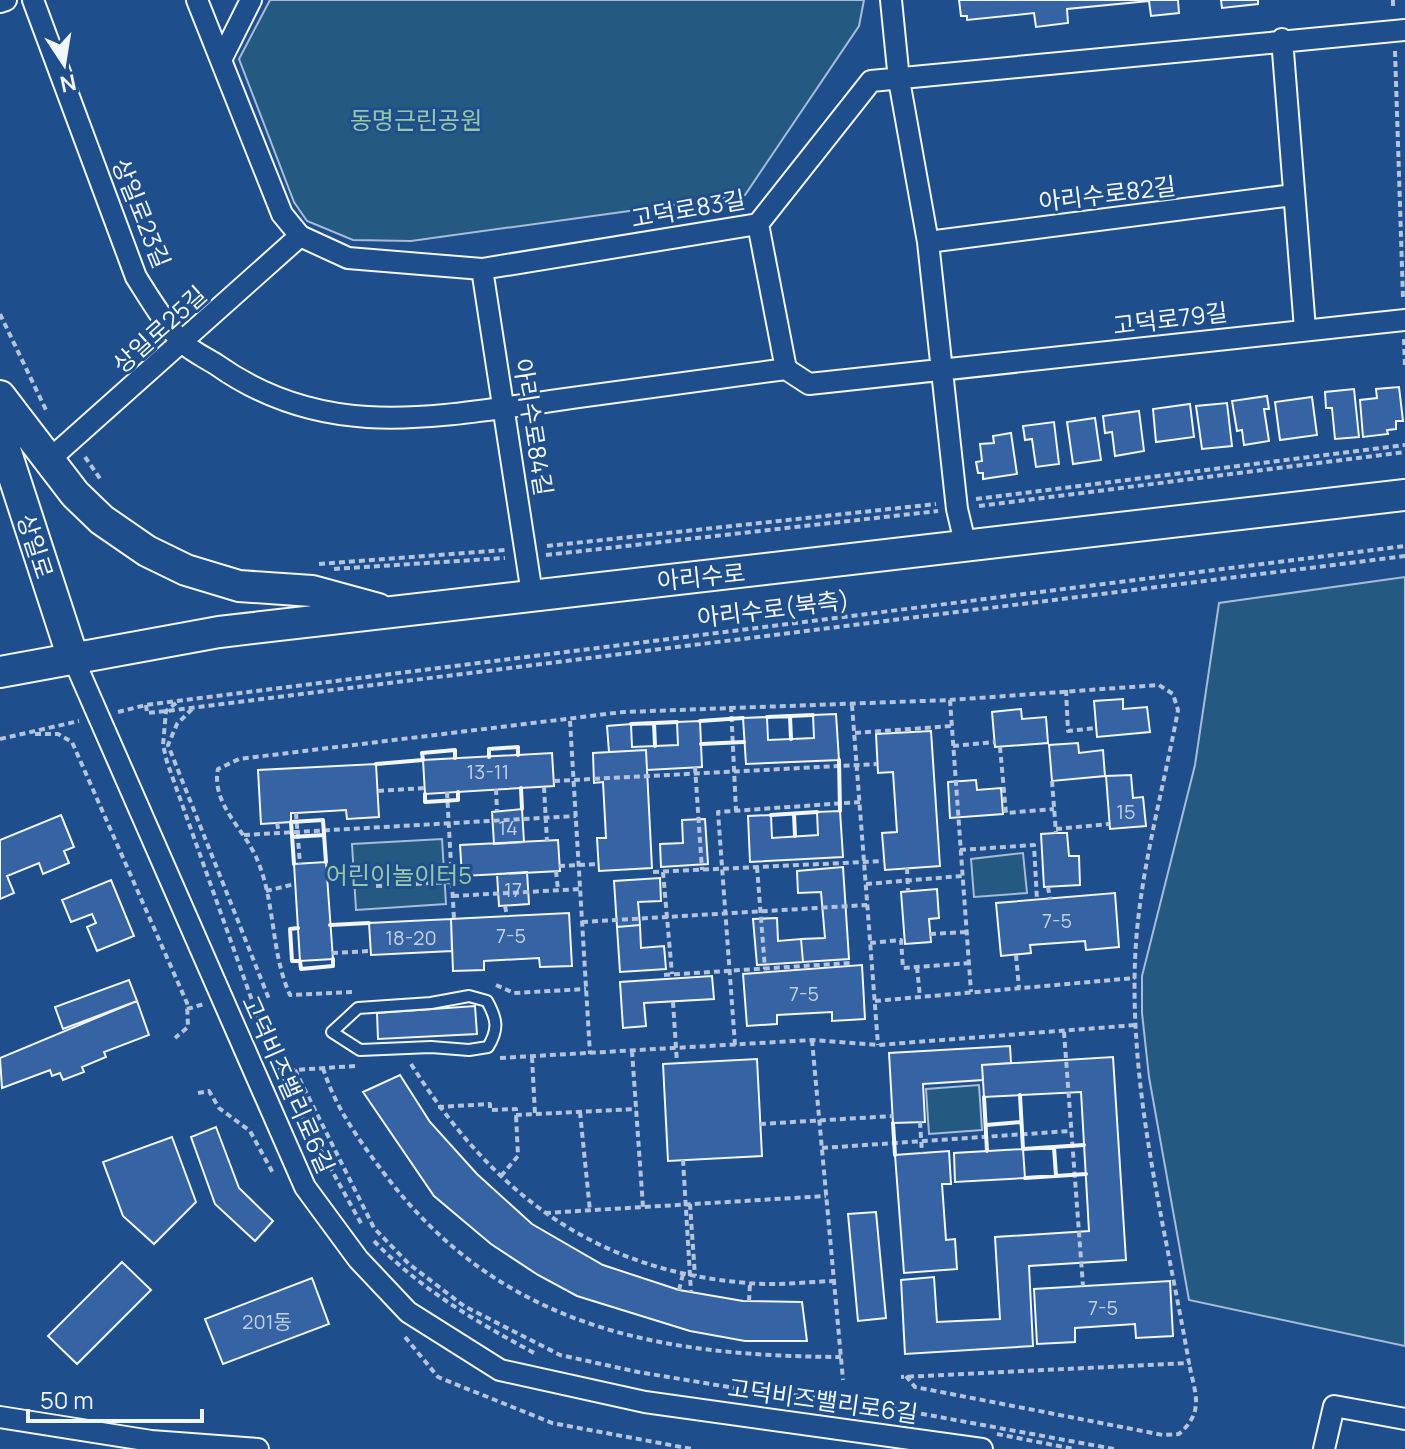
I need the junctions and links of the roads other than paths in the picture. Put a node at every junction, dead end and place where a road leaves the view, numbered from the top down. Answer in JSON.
{"nodes":[{"id":1,"x":6,"y":0,"type":"edge"},
{"id":2,"x":33,"y":0,"type":"edge"},
{"id":3,"x":197,"y":0,"type":"edge"},
{"id":4,"x":251,"y":0,"type":"edge"},
{"id":5,"x":891,"y":0,"type":"edge"},
{"id":6,"x":0,"y":2,"type":"edge"},
{"id":7,"x":1400,"y":30,"type":"edge"},
{"id":8,"x":1282,"y":39,"type":"junction"},
{"id":9,"x":221,"y":60,"type":"junction"},
{"id":10,"x":899,"y":80,"type":"junction"},
{"id":11,"x":1293,"y":195,"type":"junction"},
{"id":12,"x":758,"y":224,"type":"junction"},
{"id":13,"x":300,"y":236,"type":"junction"},
{"id":14,"x":928,"y":242,"type":"junction"},
{"id":15,"x":482,"y":269,"type":"junction"},
{"id":16,"x":1404,"y":320,"type":"edge"},
{"id":17,"x":1305,"y":329,"type":"junction"},
{"id":18,"x":183,"y":343,"type":"junction"},
{"id":19,"x":786,"y":369,"type":"junction"},
{"id":20,"x":942,"y":370,"type":"junction"},
{"id":21,"x":0,"y":396,"type":"edge"},
{"id":22,"x":504,"y":407,"type":"junction"},
{"id":23,"x":0,"y":434,"type":"edge"},
{"id":24,"x":61,"y":450,"type":"junction"},
{"id":25,"x":1405,"y":495,"type":"edge"},
{"id":26,"x":966,"y":547,"type":"junction"},
{"id":27,"x":532,"y":594,"type":"junction"},
{"id":28,"x":396,"y":614,"type":"junction"},
{"id":29,"x":73,"y":658,"type":"junction"},
{"id":30,"x":0,"y":672,"type":"edge"},
{"id":31,"x":332,"y":1032,"type":"joint"},
{"id":32,"x":0,"y":1417,"type":"edge"},
{"id":33,"x":1405,"y":1419,"type":"edge"},
{"id":34,"x":258,"y":1449,"type":"edge"},
{"id":35,"x":982,"y":1449,"type":"edge"},
{"id":36,"x":1324,"y":1449,"type":"edge"}],
"edges":[{"from":1,"to":6,"type":"street"},
{"from":2,"to":18,"type":"street","name":"상일로23길"},
{"from":3,"to":9,"type":"street"},
{"from":4,"to":9,"type":"street"},
{"from":5,"to":10,"type":"street"},
{"from":7,"to":8,"type":"street","name":"고덕로83길"},
{"from":8,"to":10,"type":"street","name":"고덕로83길"},
{"from":8,"to":11,"type":"street"},
{"from":9,"to":13,"type":"street"},
{"from":10,"to":12,"type":"street","name":"고덕로83길"},
{"from":10,"to":14,"type":"street"},
{"from":11,"to":14,"type":"street","name":"아리수로82길"},
{"from":11,"to":17,"type":"street"},
{"from":12,"to":15,"type":"street","name":"고덕로83길"},
{"from":12,"to":19,"type":"street"},
{"from":13,"to":15,"type":"street","name":"고덕로83길"},
{"from":13,"to":18,"type":"street","name":"상일로25길"},
{"from":14,"to":20,"type":"street"},
{"from":15,"to":22,"type":"street","name":"아리수로84길"},
{"from":16,"to":17,"type":"street","name":"고덕로79길"},
{"from":17,"to":20,"type":"street","name":"고덕로79길"},
{"from":18,"to":22,"type":"street","name":"상일로23길"},
{"from":18,"to":24,"type":"street","name":"상일로25길"},
{"from":19,"to":20,"type":"street"},
{"from":19,"to":22,"type":"street"},
{"from":20,"to":26,"type":"street"},
{"from":21,"to":24,"type":"main road"},
{"from":22,"to":27,"type":"street","name":"아리수로84길"},
{"from":23,"to":29,"type":"main road","name":"상일로"},
{"from":24,"to":28,"type":"main road"},
{"from":25,"to":26,"type":"main road","name":"아리수로"},
{"from":26,"to":27,"type":"main road","name":"아리수로"},
{"from":27,"to":28,"type":"main road","name":"아리수로"},
{"from":28,"to":29,"type":"main road","name":"아리수로"},
{"from":29,"to":30,"type":"main road","name":"아리수로"},
{"from":29,"to":35,"type":"street","name":"고덕비즈밸리로6길"},
{"from":31,"to":31,"type":"lane"},
{"from":32,"to":34,"type":"street"},
{"from":33,"to":36,"type":"street"}]}
